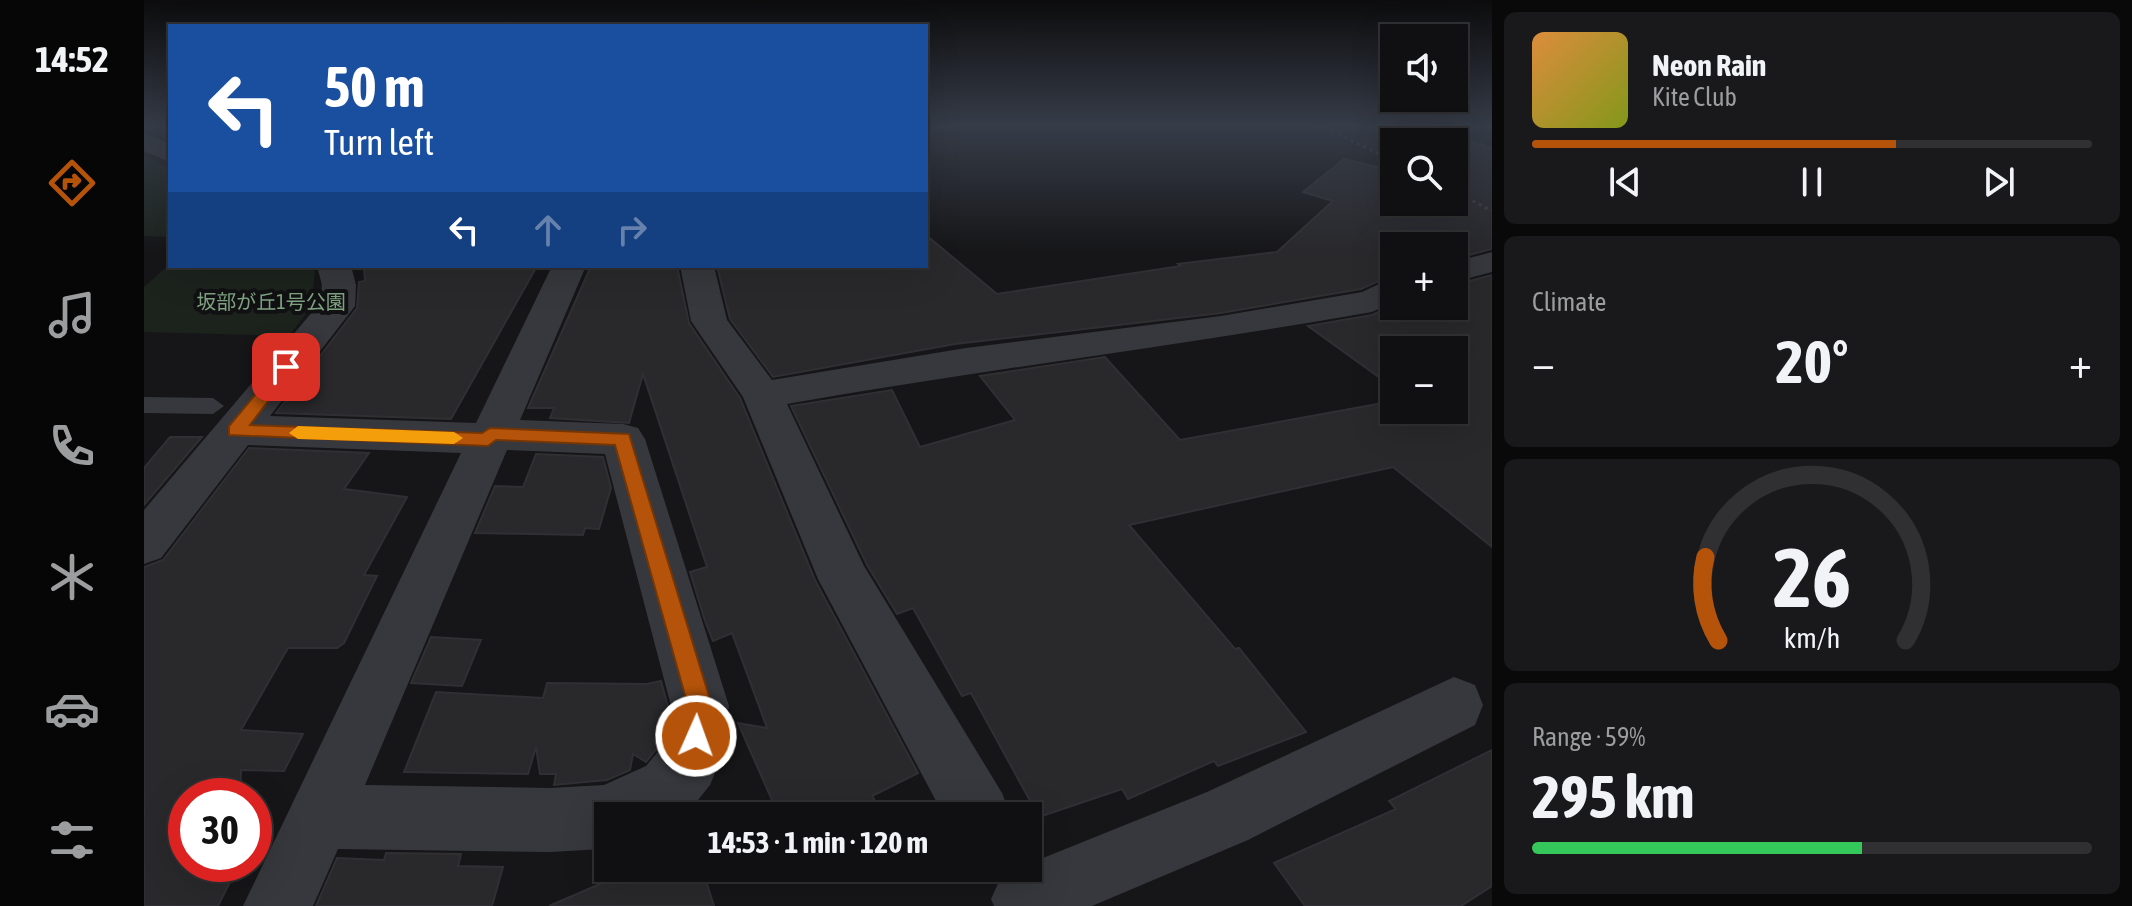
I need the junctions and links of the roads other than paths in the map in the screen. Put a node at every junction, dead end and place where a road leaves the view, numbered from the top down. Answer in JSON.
{"nodes":[{"id":1,"x":1492,"y":262,"type":"edge"},
{"id":2,"x":335,"y":268,"type":"edge"},
{"id":3,"x":568,"y":268,"type":"edge"},
{"id":4,"x":697,"y":268,"type":"edge"},
{"id":5,"x":1468,"y":268,"type":"edge"},
{"id":6,"x":1380,"y":296,"type":"edge"},
{"id":7,"x":762,"y":395,"type":"junction"},
{"id":8,"x":144,"y":405,"type":"edge"},
{"id":9,"x":224,"y":418,"type":"junction"},
{"id":10,"x":489,"y":437,"type":"junction"},
{"id":11,"x":144,"y":544,"type":"edge"},
{"id":12,"x":1454,"y":705,"type":"dead end"},
{"id":13,"x":971,"y":802,"type":"edge"},
{"id":14,"x":319,"y":816,"type":"junction"},
{"id":15,"x":1022,"y":891,"type":"edge"},
{"id":16,"x":278,"y":906,"type":"edge"}],
"edges":[{"from":1,"to":5,"type":"street"},
{"from":2,"to":9,"type":"street"},
{"from":3,"to":10,"type":"street"},
{"from":4,"to":7,"type":"street"},
{"from":6,"to":7,"type":"street"},
{"from":7,"to":13,"type":"street"},
{"from":8,"to":9,"type":"lane"},
{"from":9,"to":10,"type":"street"},
{"from":9,"to":11,"type":"street"},
{"from":10,"to":14,"type":"street"},
{"from":10,"to":14,"type":"street"},
{"from":12,"to":15,"type":"street"},
{"from":14,"to":16,"type":"street"}]}
